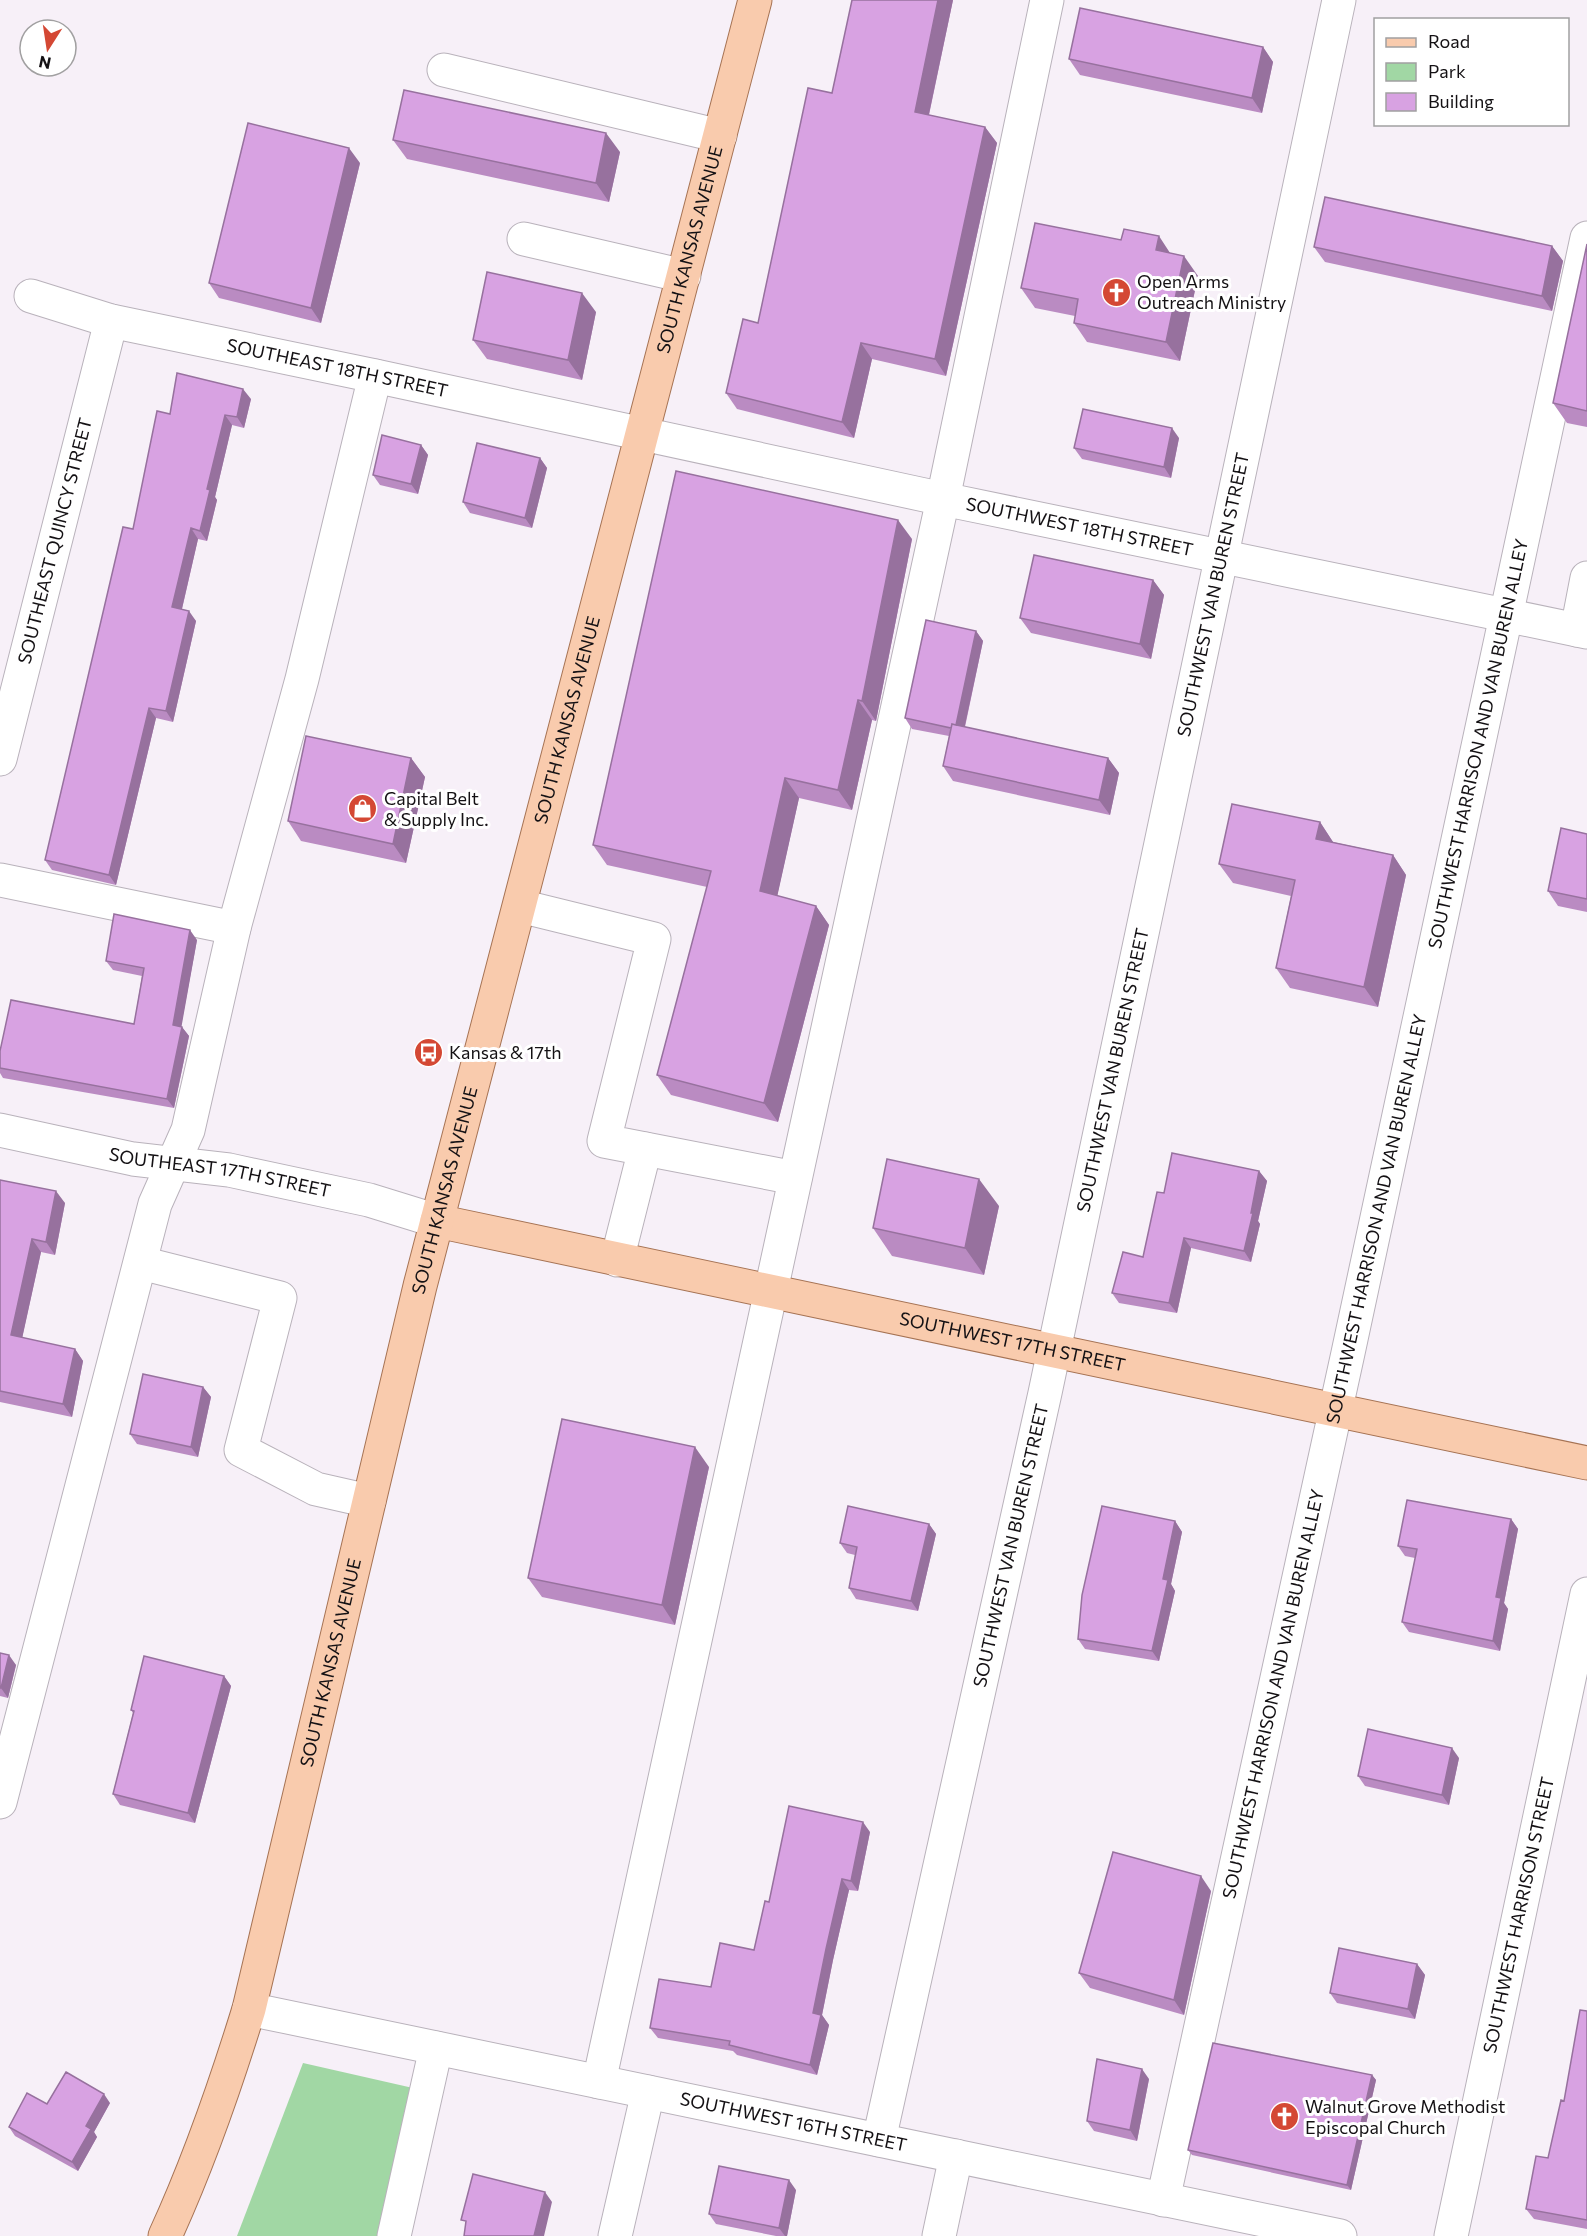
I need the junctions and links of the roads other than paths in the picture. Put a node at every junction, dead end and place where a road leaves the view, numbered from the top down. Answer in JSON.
{"nodes":[{"id":1,"x":755,"y":0,"type":"edge"},
{"id":2,"x":1047,"y":0,"type":"edge"},
{"id":3,"x":1340,"y":0,"type":"edge"},
{"id":4,"x":444,"y":70,"type":"dead end"},
{"id":5,"x":720,"y":136,"type":"junction"},
{"id":6,"x":1587,"y":238,"type":"edge"},
{"id":7,"x":524,"y":239,"type":"dead end"},
{"id":8,"x":684,"y":276,"type":"junction"},
{"id":9,"x":32,"y":296,"type":"dead end"},
{"id":10,"x":111,"y":321,"type":"junction"},
{"id":11,"x":375,"y":375,"type":"junction"},
{"id":12,"x":644,"y":434,"type":"junction"},
{"id":13,"x":944,"y":499,"type":"junction"},
{"id":14,"x":1224,"y":557,"type":"junction"},
{"id":15,"x":1587,"y":578,"type":"edge"},
{"id":16,"x":1504,"y":615,"type":"junction"},
{"id":17,"x":1582,"y":631,"type":"edge"},
{"id":18,"x":0,"y":759,"type":"edge"},
{"id":19,"x":0,"y":880,"type":"edge"},
{"id":20,"x":520,"y":906,"type":"junction"},
{"id":21,"x":234,"y":928,"type":"junction"},
{"id":22,"x":0,"y":1130,"type":"edge"},
{"id":23,"x":645,"y":1149,"type":"junction"},
{"id":24,"x":173,"y":1164,"type":"junction"},
{"id":25,"x":795,"y":1178,"type":"junction"},
{"id":26,"x":436,"y":1221,"type":"junction"},
{"id":27,"x":617,"y":1260,"type":"junction"},
{"id":28,"x":141,"y":1263,"type":"junction"},
{"id":29,"x":770,"y":1292,"type":"junction"},
{"id":30,"x":1053,"y":1351,"type":"junction"},
{"id":31,"x":1335,"y":1410,"type":"junction"},
{"id":32,"x":1587,"y":1463,"type":"edge"},
{"id":33,"x":369,"y":1501,"type":"junction"},
{"id":34,"x":1587,"y":1594,"type":"edge"},
{"id":35,"x":0,"y":1802,"type":"edge"},
{"id":36,"x":249,"y":2009,"type":"junction"},
{"id":37,"x":436,"y":2048,"type":"junction"},
{"id":38,"x":599,"y":2082,"type":"junction"},
{"id":39,"x":648,"y":2092,"type":"junction"},
{"id":40,"x":879,"y":2140,"type":"junction"},
{"id":41,"x":956,"y":2156,"type":"junction"},
{"id":42,"x":1163,"y":2199,"type":"junction"},
{"id":43,"x":1305,"y":2232,"type":"edge"},
{"id":44,"x":165,"y":2236,"type":"edge"},
{"id":45,"x":394,"y":2236,"type":"edge"},
{"id":46,"x":615,"y":2236,"type":"edge"},
{"id":47,"x":939,"y":2236,"type":"edge"},
{"id":48,"x":1340,"y":2236,"type":"edge"},
{"id":49,"x":1451,"y":2236,"type":"edge"}],
"edges":[{"from":1,"to":5,"type":"main road","name":"SOUTH KANSAS AVENUE"},
{"from":2,"to":13,"type":"street"},
{"from":3,"to":14,"type":"street","name":"SOUTHWEST VAN BUREN STREET"},
{"from":4,"to":5,"type":"street"},
{"from":5,"to":8,"type":"main road","name":"SOUTH KANSAS AVENUE"},
{"from":6,"to":16,"type":"street","name":"SOUTHWEST HARRISON AND VAN BUREN ALLEY"},
{"from":7,"to":8,"type":"street"},
{"from":8,"to":12,"type":"main road","name":"SOUTH KANSAS AVENUE"},
{"from":9,"to":10,"type":"street","name":"SOUTHEAST 18TH STREET"},
{"from":10,"to":11,"type":"street","name":"SOUTHEAST 18TH STREET"},
{"from":10,"to":18,"type":"street","name":"SOUTHEAST QUINCY STREET"},
{"from":11,"to":12,"type":"street","name":"SOUTHEAST 18TH STREET"},
{"from":11,"to":21,"type":"street"},
{"from":12,"to":13,"type":"street","name":"SOUTHWEST 18TH STREET"},
{"from":12,"to":20,"type":"main road","name":"SOUTH KANSAS AVENUE"},
{"from":13,"to":14,"type":"street","name":"SOUTHWEST 18TH STREET"},
{"from":13,"to":25,"type":"street"},
{"from":14,"to":16,"type":"street","name":"SOUTHWEST 18TH STREET"},
{"from":14,"to":30,"type":"street","name":"SOUTHWEST VAN BUREN STREET"},
{"from":15,"to":17,"type":"street"},
{"from":16,"to":17,"type":"street","name":"SOUTHWEST 18TH STREET"},
{"from":16,"to":31,"type":"street","name":"SOUTHWEST HARRISON AND VAN BUREN ALLEY"},
{"from":19,"to":21,"type":"street"},
{"from":20,"to":23,"type":"street"},
{"from":20,"to":26,"type":"main road","name":"SOUTH KANSAS AVENUE"},
{"from":21,"to":24,"type":"street"},
{"from":22,"to":24,"type":"street","name":"SOUTHEAST 17TH STREET"},
{"from":23,"to":25,"type":"street"},
{"from":23,"to":27,"type":"street"},
{"from":24,"to":26,"type":"street","name":"SOUTHEAST 17TH STREET"},
{"from":24,"to":28,"type":"street"},
{"from":25,"to":29,"type":"street"},
{"from":26,"to":27,"type":"main road","name":"SOUTHWEST 17TH STREET"},
{"from":26,"to":33,"type":"main road","name":"SOUTH KANSAS AVENUE"},
{"from":27,"to":29,"type":"main road","name":"SOUTHWEST 17TH STREET"},
{"from":28,"to":33,"type":"street"},
{"from":28,"to":35,"type":"street"},
{"from":29,"to":30,"type":"main road","name":"SOUTHWEST 17TH STREET"},
{"from":29,"to":38,"type":"street"},
{"from":30,"to":31,"type":"main road","name":"SOUTHWEST 17TH STREET"},
{"from":30,"to":40,"type":"street","name":"SOUTHWEST VAN BUREN STREET"},
{"from":31,"to":32,"type":"main road","name":"SOUTHWEST 17TH STREET"},
{"from":31,"to":42,"type":"street","name":"SOUTHWEST HARRISON AND VAN BUREN ALLEY"},
{"from":33,"to":36,"type":"main road","name":"SOUTH KANSAS AVENUE"},
{"from":34,"to":49,"type":"street","name":"SOUTHWEST HARRISON STREET"},
{"from":36,"to":37,"type":"street","name":"SOUTHWEST 16TH STREET"},
{"from":36,"to":44,"type":"main road","name":"SOUTH KANSAS AVENUE"},
{"from":37,"to":38,"type":"street","name":"SOUTHWEST 16TH STREET"},
{"from":37,"to":45,"type":"street"},
{"from":38,"to":39,"type":"street","name":"SOUTHWEST 16TH STREET"},
{"from":39,"to":40,"type":"street","name":"SOUTHWEST 16TH STREET"},
{"from":39,"to":46,"type":"street"},
{"from":40,"to":41,"type":"street","name":"SOUTHWEST 16TH STREET"},
{"from":41,"to":42,"type":"street","name":"SOUTHWEST 16TH STREET"},
{"from":41,"to":47,"type":"street"},
{"from":42,"to":43,"type":"street","name":"SOUTHWEST 16TH STREET"},
{"from":43,"to":48,"type":"street","name":"SOUTHWEST 16TH STREET"}]}
